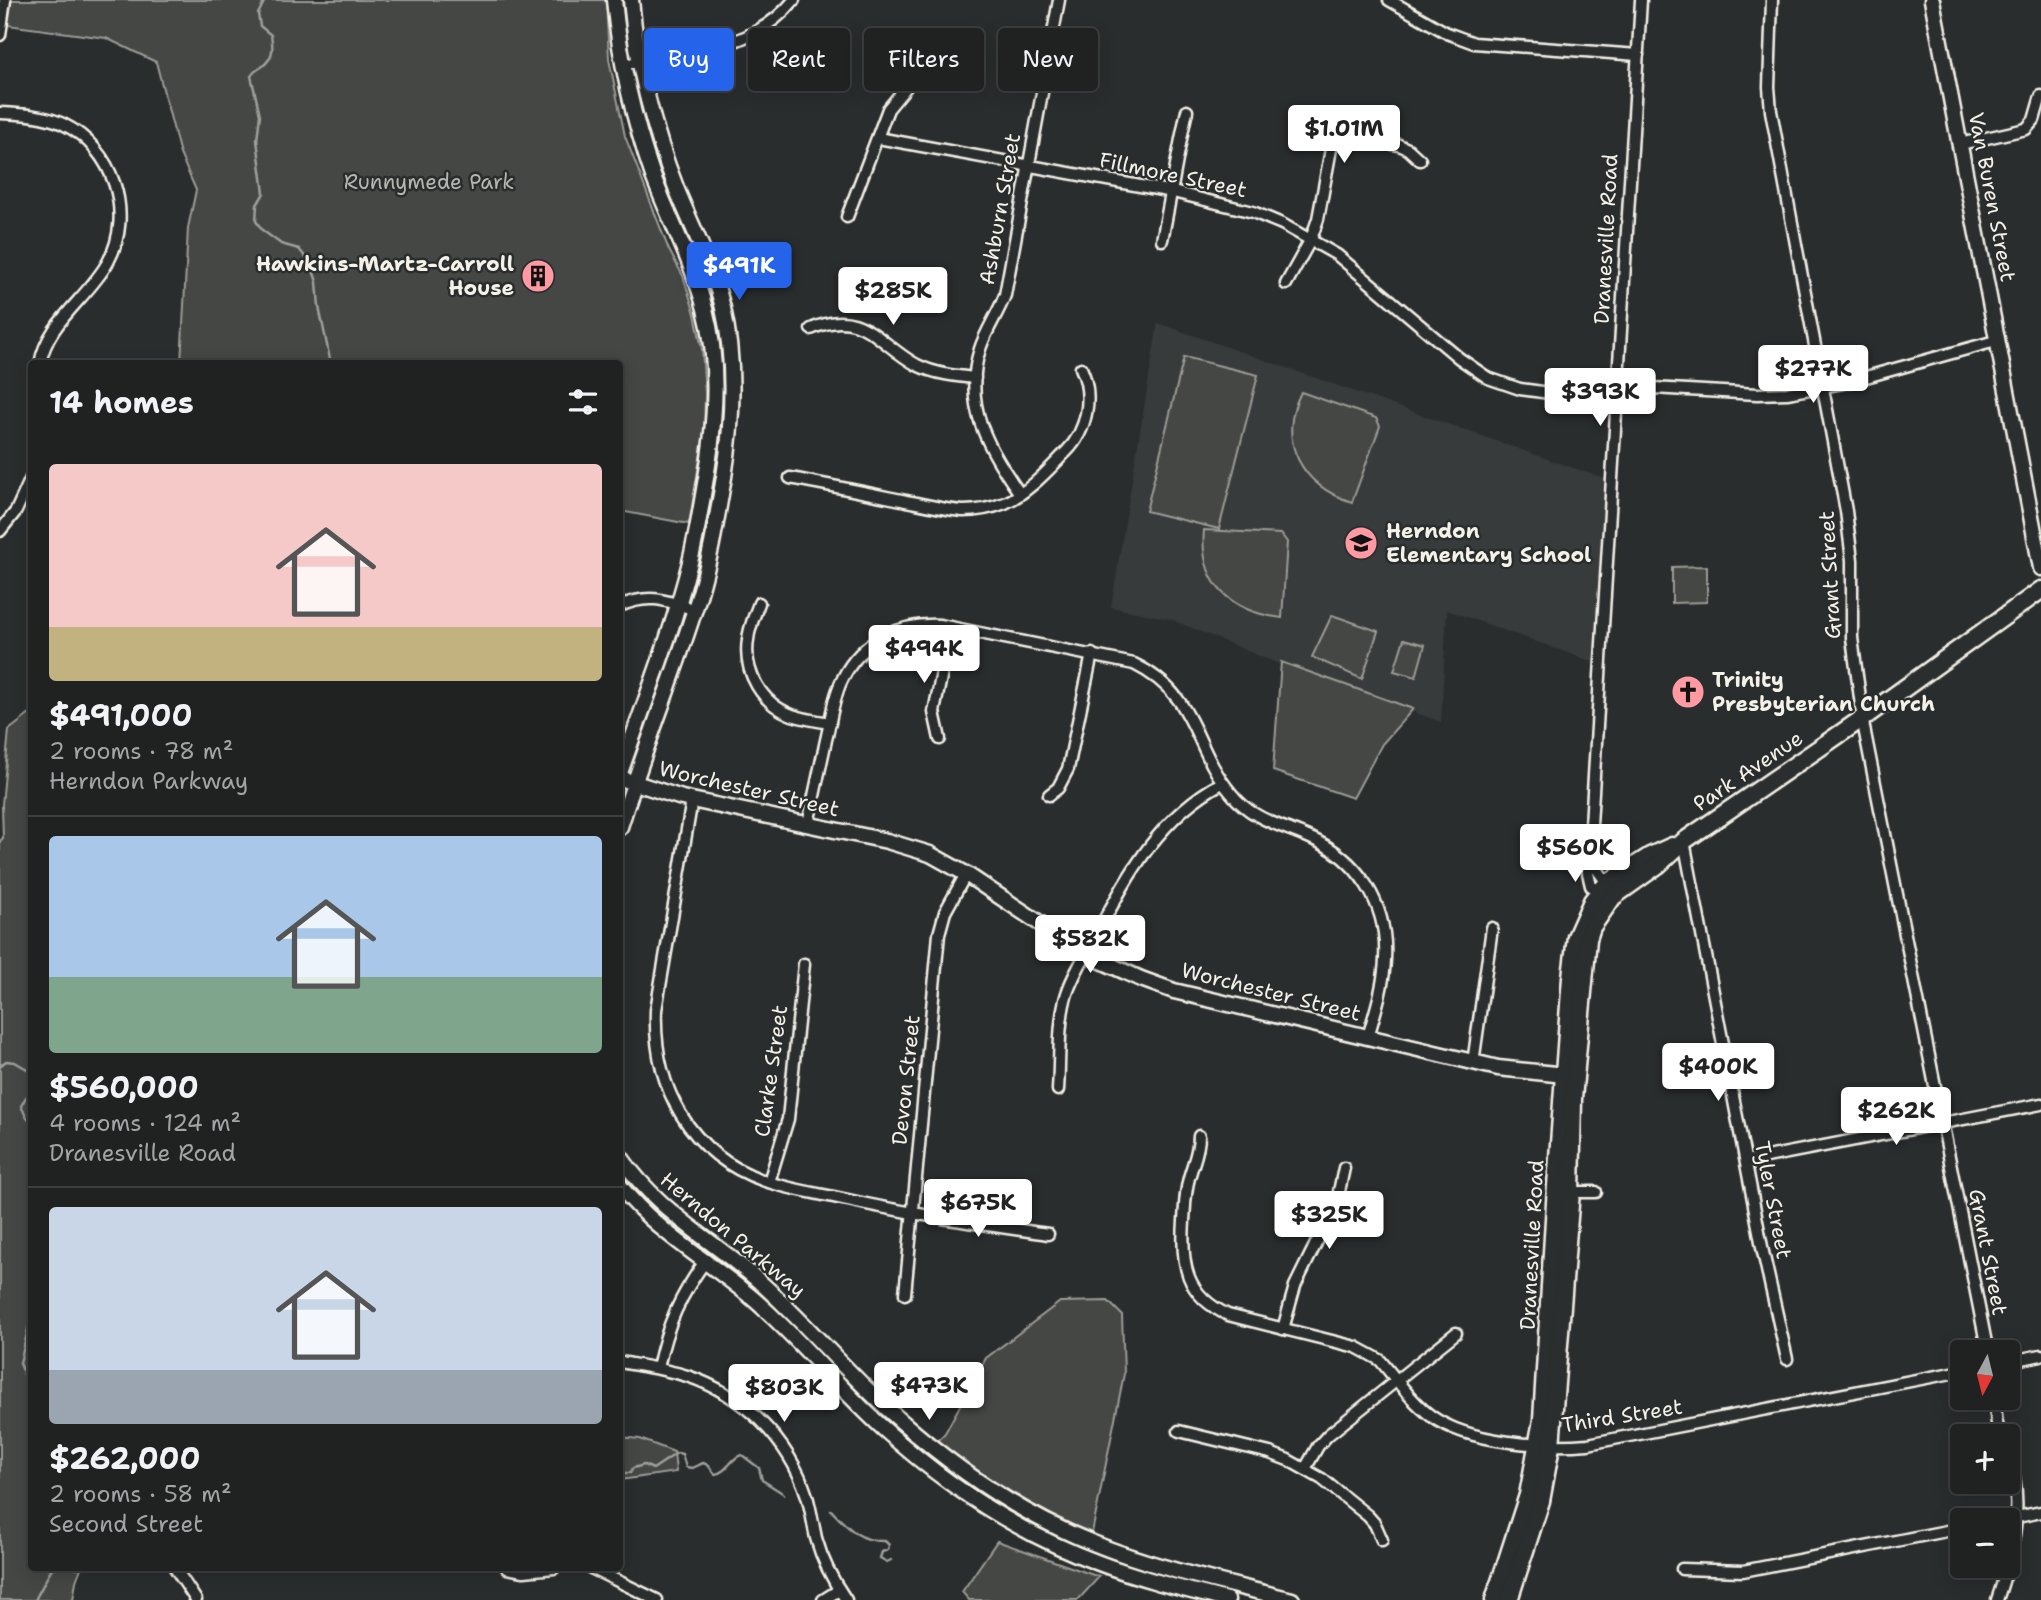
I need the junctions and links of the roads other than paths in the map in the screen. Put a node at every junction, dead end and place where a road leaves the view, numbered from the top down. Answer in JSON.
{"nodes":[{"id":1,"x":5,"y":0,"type":"edge"},
{"id":2,"x":614,"y":0,"type":"edge"},
{"id":3,"x":631,"y":0,"type":"edge"},
{"id":4,"x":794,"y":0,"type":"edge"},
{"id":5,"x":1059,"y":0,"type":"edge"},
{"id":6,"x":1389,"y":0,"type":"edge"},
{"id":7,"x":1641,"y":0,"type":"edge"},
{"id":8,"x":1772,"y":0,"type":"edge"},
{"id":9,"x":1932,"y":0,"type":"edge"},
{"id":10,"x":1,"y":16,"type":"edge"},
{"id":11,"x":0,"y":35,"type":"edge"},
{"id":12,"x":1638,"y":55,"type":"junction"},
{"id":13,"x":639,"y":61,"type":"junction"},
{"id":14,"x":623,"y":65,"type":"junction"},
{"id":15,"x":903,"y":91,"type":"edge"},
{"id":16,"x":2041,"y":96,"type":"edge"},
{"id":17,"x":1187,"y":111,"type":"dead end"},
{"id":18,"x":0,"y":113,"type":"edge"},
{"id":19,"x":878,"y":138,"type":"junction"},
{"id":20,"x":1960,"y":144,"type":"junction"},
{"id":21,"x":1420,"y":160,"type":"dead end"},
{"id":22,"x":1028,"y":166,"type":"junction"},
{"id":23,"x":1173,"y":192,"type":"junction"},
{"id":24,"x":847,"y":217,"type":"dead end"},
{"id":25,"x":1311,"y":239,"type":"junction"},
{"id":26,"x":1163,"y":240,"type":"dead end"},
{"id":27,"x":1286,"y":284,"type":"dead end"},
{"id":28,"x":811,"y":329,"type":"dead end"},
{"id":29,"x":1999,"y":340,"type":"junction"},
{"id":30,"x":42,"y":360,"type":"edge"},
{"id":31,"x":1081,"y":368,"type":"dead end"},
{"id":32,"x":975,"y":378,"type":"junction"},
{"id":33,"x":1618,"y":386,"type":"junction"},
{"id":34,"x":1824,"y":388,"type":"junction"},
{"id":35,"x":1617,"y":402,"type":"junction"},
{"id":36,"x":790,"y":478,"type":"dead end"},
{"id":37,"x":28,"y":485,"type":"edge"},
{"id":38,"x":1020,"y":494,"type":"junction"},
{"id":39,"x":0,"y":531,"type":"edge"},
{"id":40,"x":2041,"y":568,"type":"edge"},
{"id":41,"x":2041,"y":590,"type":"edge"},
{"id":42,"x":759,"y":603,"type":"dead end"},
{"id":43,"x":678,"y":604,"type":"junction"},
{"id":44,"x":623,"y":605,"type":"edge"},
{"id":45,"x":695,"y":610,"type":"junction"},
{"id":46,"x":951,"y":627,"type":"junction"},
{"id":47,"x":1092,"y":654,"type":"junction"},
{"id":48,"x":1863,"y":718,"type":"junction"},
{"id":49,"x":830,"y":723,"type":"junction"},
{"id":50,"x":940,"y":739,"type":"dead end"},
{"id":51,"x":623,"y":767,"type":"edge"},
{"id":52,"x":623,"y":778,"type":"edge"},
{"id":53,"x":1222,"y":783,"type":"junction"},
{"id":54,"x":634,"y":784,"type":"junction"},
{"id":55,"x":1049,"y":795,"type":"dead end"},
{"id":56,"x":692,"y":800,"type":"junction"},
{"id":57,"x":623,"y":818,"type":"edge"},
{"id":58,"x":808,"y":824,"type":"junction"},
{"id":59,"x":1684,"y":841,"type":"junction"},
{"id":60,"x":966,"y":874,"type":"junction"},
{"id":61,"x":1606,"y":890,"type":"junction"},
{"id":62,"x":1492,"y":928,"type":"dead end"},
{"id":63,"x":1086,"y":954,"type":"junction"},
{"id":64,"x":804,"y":964,"type":"dead end"},
{"id":65,"x":1368,"y":1037,"type":"junction"},
{"id":66,"x":1473,"y":1063,"type":"junction"},
{"id":67,"x":1570,"y":1076,"type":"junction"},
{"id":68,"x":1058,"y":1090,"type":"dead end"},
{"id":69,"x":2041,"y":1104,"type":"edge"},
{"id":70,"x":1944,"y":1123,"type":"junction"},
{"id":71,"x":1199,"y":1136,"type":"dead end"},
{"id":72,"x":623,"y":1160,"type":"edge"},
{"id":73,"x":1746,"y":1161,"type":"junction"},
{"id":74,"x":1344,"y":1168,"type":"dead end"},
{"id":75,"x":769,"y":1182,"type":"junction"},
{"id":76,"x":623,"y":1189,"type":"edge"},
{"id":77,"x":1570,"y":1192,"type":"junction"},
{"id":78,"x":1596,"y":1192,"type":"dead end"},
{"id":79,"x":912,"y":1215,"type":"junction"},
{"id":80,"x":1048,"y":1234,"type":"dead end"},
{"id":81,"x":706,"y":1260,"type":"junction"},
{"id":82,"x":905,"y":1294,"type":"dead end"},
{"id":83,"x":1283,"y":1329,"type":"junction"},
{"id":84,"x":1456,"y":1333,"type":"dead end"},
{"id":85,"x":1986,"y":1340,"type":"edge"},
{"id":86,"x":2041,"y":1355,"type":"edge"},
{"id":87,"x":1787,"y":1359,"type":"dead end"},
{"id":88,"x":2020,"y":1359,"type":"edge"},
{"id":89,"x":623,"y":1362,"type":"edge"},
{"id":90,"x":658,"y":1368,"type":"junction"},
{"id":91,"x":1950,"y":1373,"type":"edge"},
{"id":92,"x":1397,"y":1380,"type":"junction"},
{"id":93,"x":1179,"y":1431,"type":"dead end"},
{"id":94,"x":1545,"y":1446,"type":"junction"},
{"id":95,"x":1306,"y":1469,"type":"junction"},
{"id":96,"x":2041,"y":1512,"type":"edge"},
{"id":97,"x":2020,"y":1516,"type":"edge"},
{"id":98,"x":1950,"y":1530,"type":"edge"},
{"id":99,"x":1382,"y":1540,"type":"dead end"},
{"id":100,"x":1682,"y":1569,"type":"dead end"},
{"id":101,"x":177,"y":1571,"type":"edge"},
{"id":102,"x":597,"y":1571,"type":"edge"},
{"id":103,"x":2004,"y":1578,"type":"edge"},
{"id":104,"x":839,"y":1590,"type":"junction"},
{"id":105,"x":196,"y":1600,"type":"edge"},
{"id":106,"x":657,"y":1600,"type":"edge"},
{"id":107,"x":823,"y":1600,"type":"edge"},
{"id":108,"x":846,"y":1600,"type":"edge"},
{"id":109,"x":1227,"y":1600,"type":"edge"},
{"id":110,"x":1292,"y":1600,"type":"edge"},
{"id":111,"x":1494,"y":1600,"type":"edge"},
{"id":112,"x":1509,"y":1600,"type":"edge"},
{"id":113,"x":1997,"y":1600,"type":"edge"}],
"edges":[{"from":1,"to":10,"type":"street"},
{"from":2,"to":14,"type":"main road"},
{"from":3,"to":13,"type":"main road"},
{"from":4,"to":13,"type":"street"},
{"from":5,"to":22,"type":"street","name":"Ashburn Street"},
{"from":6,"to":12,"type":"street"},
{"from":7,"to":12,"type":"street","name":"Dranesville Road"},
{"from":8,"to":34,"type":"street","name":"Grant Street"},
{"from":9,"to":20,"type":"main road","name":"Van Buren Street"},
{"from":10,"to":11,"type":"street"},
{"from":12,"to":33,"type":"street","name":"Dranesville Road"},
{"from":13,"to":14,"type":"street"},
{"from":13,"to":45,"type":"main road"},
{"from":14,"to":43,"type":"main road"},
{"from":15,"to":19,"type":"street"},
{"from":16,"to":20,"type":"street"},
{"from":17,"to":23,"type":"street"},
{"from":18,"to":30,"type":"street"},
{"from":19,"to":22,"type":"street","name":"Fillmore Street"},
{"from":19,"to":24,"type":"street"},
{"from":20,"to":29,"type":"main road","name":"Van Buren Street"},
{"from":21,"to":25,"type":"street"},
{"from":22,"to":23,"type":"street","name":"Fillmore Street"},
{"from":22,"to":32,"type":"street","name":"Ashburn Street"},
{"from":23,"to":25,"type":"street","name":"Fillmore Street"},
{"from":23,"to":26,"type":"street"},
{"from":25,"to":27,"type":"street"},
{"from":25,"to":35,"type":"street","name":"Fillmore Street"},
{"from":28,"to":32,"type":"street"},
{"from":29,"to":34,"type":"street"},
{"from":29,"to":40,"type":"main road","name":"Van Buren Street"},
{"from":31,"to":38,"type":"street"},
{"from":32,"to":38,"type":"street","name":"Ashburn Street"},
{"from":33,"to":34,"type":"street"},
{"from":33,"to":35,"type":"street","name":"Dranesville Road"},
{"from":34,"to":48,"type":"street","name":"Grant Street"},
{"from":35,"to":61,"type":"street","name":"Dranesville Road"},
{"from":36,"to":38,"type":"street"},
{"from":37,"to":39,"type":"street"},
{"from":41,"to":48,"type":"main road","name":"Park Avenue"},
{"from":42,"to":49,"type":"street"},
{"from":43,"to":44,"type":"street"},
{"from":43,"to":45,"type":"street"},
{"from":43,"to":51,"type":"main road"},
{"from":45,"to":54,"type":"main road"},
{"from":46,"to":47,"type":"street"},
{"from":46,"to":49,"type":"street"},
{"from":46,"to":50,"type":"street"},
{"from":47,"to":53,"type":"street"},
{"from":47,"to":55,"type":"street"},
{"from":48,"to":59,"type":"main road","name":"Park Avenue"},
{"from":48,"to":70,"type":"street","name":"Grant Street"},
{"from":49,"to":58,"type":"street"},
{"from":52,"to":54,"type":"main road","name":"Worchester Street"},
{"from":53,"to":63,"type":"street"},
{"from":53,"to":65,"type":"street"},
{"from":54,"to":56,"type":"main road","name":"Worchester Street"},
{"from":54,"to":57,"type":"main road"},
{"from":56,"to":58,"type":"main road","name":"Worchester Street"},
{"from":56,"to":75,"type":"street"},
{"from":58,"to":60,"type":"main road","name":"Worchester Street"},
{"from":59,"to":61,"type":"main road","name":"Park Avenue"},
{"from":59,"to":73,"type":"street","name":"Tyler Street"},
{"from":60,"to":63,"type":"main road","name":"Worchester Street"},
{"from":60,"to":79,"type":"street","name":"Devon Street"},
{"from":61,"to":67,"type":"main road","name":"Dranesville Road"},
{"from":62,"to":66,"type":"street"},
{"from":63,"to":65,"type":"main road","name":"Worchester Street"},
{"from":63,"to":68,"type":"street"},
{"from":64,"to":75,"type":"street","name":"Clarke Street"},
{"from":65,"to":66,"type":"main road","name":"Worchester Street"},
{"from":66,"to":67,"type":"main road","name":"Worchester Street"},
{"from":67,"to":77,"type":"main road","name":"Dranesville Road"},
{"from":67,"to":94,"type":"main road","name":"Dranesville Road"},
{"from":69,"to":70,"type":"street"},
{"from":70,"to":73,"type":"street"},
{"from":70,"to":85,"type":"street","name":"Grant Street"},
{"from":71,"to":83,"type":"street","name":"Third Street"},
{"from":72,"to":110,"type":"main road","name":"Herndon Parkway"},
{"from":73,"to":87,"type":"street","name":"Tyler Street"},
{"from":74,"to":83,"type":"street"},
{"from":75,"to":79,"type":"street"},
{"from":76,"to":81,"type":"main road","name":"Herndon Parkway"},
{"from":77,"to":78,"type":"street"},
{"from":77,"to":94,"type":"main road","name":"Dranesville Road"},
{"from":79,"to":80,"type":"street"},
{"from":79,"to":82,"type":"street","name":"Devon Street"},
{"from":81,"to":90,"type":"street"},
{"from":81,"to":109,"type":"main road","name":"Herndon Parkway"},
{"from":83,"to":92,"type":"street","name":"Third Street"},
{"from":84,"to":92,"type":"street"},
{"from":86,"to":88,"type":"street"},
{"from":89,"to":90,"type":"street"},
{"from":90,"to":104,"type":"street"},
{"from":91,"to":94,"type":"street","name":"Third Street"},
{"from":92,"to":94,"type":"street","name":"Third Street"},
{"from":92,"to":95,"type":"street"},
{"from":93,"to":95,"type":"street"},
{"from":94,"to":111,"type":"main road","name":"Dranesville Road"},
{"from":94,"to":112,"type":"main road","name":"Dranesville Road"},
{"from":95,"to":99,"type":"street"},
{"from":96,"to":97,"type":"street"},
{"from":98,"to":100,"type":"street"},
{"from":101,"to":105,"type":"street"},
{"from":102,"to":106,"type":"street"},
{"from":103,"to":113,"type":"street"},
{"from":104,"to":107,"type":"street"},
{"from":104,"to":108,"type":"street"}]}
